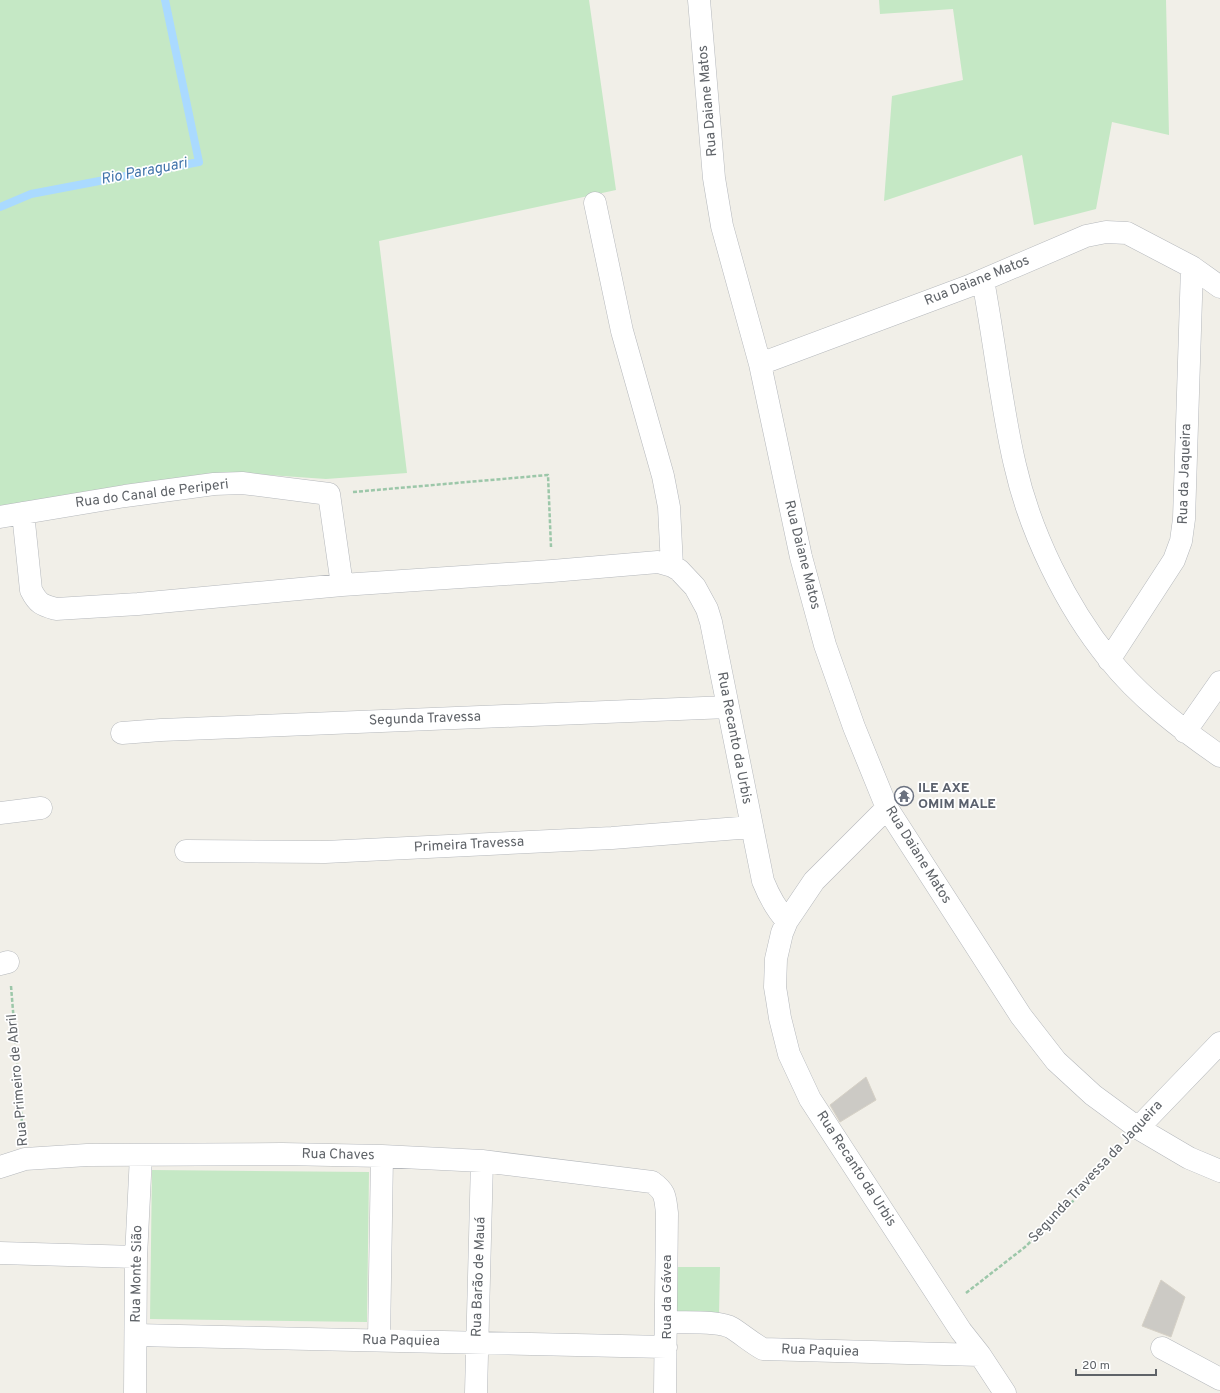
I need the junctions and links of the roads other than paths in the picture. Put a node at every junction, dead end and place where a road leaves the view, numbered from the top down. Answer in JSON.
{"nodes":[{"id":1,"x":699,"y":0,"type":"edge"},
{"id":2,"x":596,"y":203,"type":"dead end"},
{"id":3,"x":1192,"y":267,"type":"junction"},
{"id":4,"x":983,"y":280,"type":"junction"},
{"id":5,"x":1220,"y":287,"type":"edge"},
{"id":6,"x":760,"y":364,"type":"junction"},
{"id":7,"x":23,"y":513,"type":"junction"},
{"id":8,"x":0,"y":517,"type":"edge"},
{"id":9,"x":670,"y":565,"type":"junction"},
{"id":10,"x":342,"y":585,"type":"junction"},
{"id":11,"x":1109,"y":660,"type":"junction"},
{"id":12,"x":1220,"y":682,"type":"edge"},
{"id":13,"x":728,"y":707,"type":"junction"},
{"id":14,"x":1185,"y":732,"type":"junction"},
{"id":15,"x":122,"y":733,"type":"dead end"},
{"id":16,"x":1220,"y":756,"type":"edge"},
{"id":17,"x":41,"y":808,"type":"dead end"},
{"id":18,"x":887,"y":808,"type":"junction"},
{"id":19,"x":0,"y":813,"type":"edge"},
{"id":20,"x":752,"y":828,"type":"junction"},
{"id":21,"x":186,"y":851,"type":"dead end"},
{"id":22,"x":787,"y":921,"type":"junction"},
{"id":23,"x":1220,"y":1043,"type":"edge"},
{"id":24,"x":1138,"y":1128,"type":"junction"},
{"id":25,"x":141,"y":1154,"type":"junction"},
{"id":26,"x":382,"y":1156,"type":"junction"},
{"id":27,"x":482,"y":1161,"type":"junction"},
{"id":28,"x":0,"y":1167,"type":"edge"},
{"id":29,"x":1220,"y":1172,"type":"edge"},
{"id":30,"x":666,"y":1201,"type":"joint"},
{"id":31,"x":0,"y":1253,"type":"edge"},
{"id":32,"x":136,"y":1257,"type":"junction"},
{"id":33,"x":667,"y":1322,"type":"junction"},
{"id":34,"x":136,"y":1335,"type":"junction"},
{"id":35,"x":379,"y":1340,"type":"junction"},
{"id":36,"x":476,"y":1342,"type":"junction"},
{"id":37,"x":666,"y":1347,"type":"junction"},
{"id":38,"x":1162,"y":1348,"type":"dead end"},
{"id":39,"x":980,"y":1355,"type":"junction"},
{"id":40,"x":1220,"y":1379,"type":"edge"},
{"id":41,"x":135,"y":1393,"type":"edge"},
{"id":42,"x":476,"y":1393,"type":"edge"},
{"id":43,"x":665,"y":1393,"type":"edge"},
{"id":44,"x":1005,"y":1393,"type":"edge"}],
"edges":[{"from":1,"to":6,"type":"street","name":"Rua Daiane Matos"},
{"from":2,"to":9,"type":"street"},
{"from":3,"to":4,"type":"street","name":"Rua Daiane Matos"},
{"from":3,"to":5,"type":"street","name":"Rua Daiane Matos"},
{"from":3,"to":11,"type":"street","name":"Rua da Jaqueira"},
{"from":4,"to":6,"type":"street","name":"Rua Daiane Matos"},
{"from":4,"to":11,"type":"street"},
{"from":6,"to":18,"type":"street","name":"Rua Daiane Matos"},
{"from":7,"to":8,"type":"street","name":"Rua do Canal de Periperi"},
{"from":7,"to":10,"type":"street"},
{"from":7,"to":10,"type":"street","name":"Rua do Canal de Periperi"},
{"from":9,"to":10,"type":"street"},
{"from":9,"to":13,"type":"street","name":"Rua Recanto da Urbis"},
{"from":11,"to":14,"type":"street"},
{"from":12,"to":14,"type":"street"},
{"from":13,"to":15,"type":"street","name":"Segunda Travessa"},
{"from":13,"to":20,"type":"street","name":"Rua Recanto da Urbis"},
{"from":14,"to":16,"type":"street"},
{"from":17,"to":19,"type":"street"},
{"from":18,"to":22,"type":"street","name":"Rua Recanto da Urbis"},
{"from":18,"to":24,"type":"street","name":"Rua Daiane Matos"},
{"from":20,"to":21,"type":"street","name":"Primeira Travessa"},
{"from":20,"to":22,"type":"street","name":"Rua Recanto da Urbis"},
{"from":22,"to":39,"type":"street","name":"Rua Recanto da Urbis"},
{"from":23,"to":24,"type":"street","name":"Segunda Travessa da Jaqueira"},
{"from":24,"to":29,"type":"street","name":"Rua Daiane Matos"},
{"from":25,"to":26,"type":"street","name":"Rua Chaves"},
{"from":25,"to":28,"type":"street","name":"Rua Chaves"},
{"from":25,"to":32,"type":"street","name":"Rua Monte Sião"},
{"from":26,"to":27,"type":"street","name":"Rua Chaves"},
{"from":26,"to":35,"type":"street"},
{"from":27,"to":30,"type":"street","name":"Rua Chaves"},
{"from":27,"to":36,"type":"street","name":"Rua Barão de Mauá"},
{"from":30,"to":33,"type":"street","name":"Rua da Gávea"},
{"from":31,"to":32,"type":"street"},
{"from":32,"to":34,"type":"street","name":"Rua Monte Sião"},
{"from":33,"to":37,"type":"street","name":"Rua da Gávea"},
{"from":33,"to":39,"type":"street","name":"Rua Paquiea"},
{"from":34,"to":35,"type":"street","name":"Rua Paquiea"},
{"from":34,"to":41,"type":"street","name":"Rua Monte Sião"},
{"from":35,"to":36,"type":"street","name":"Rua Paquiea"},
{"from":36,"to":37,"type":"street","name":"Rua Paquiea"},
{"from":36,"to":42,"type":"street","name":"Rua Barão de Mauá"},
{"from":37,"to":43,"type":"street","name":"Rua da Gávea"},
{"from":38,"to":40,"type":"street"},
{"from":39,"to":44,"type":"street","name":"Rua Recanto da Urbis"}]}
